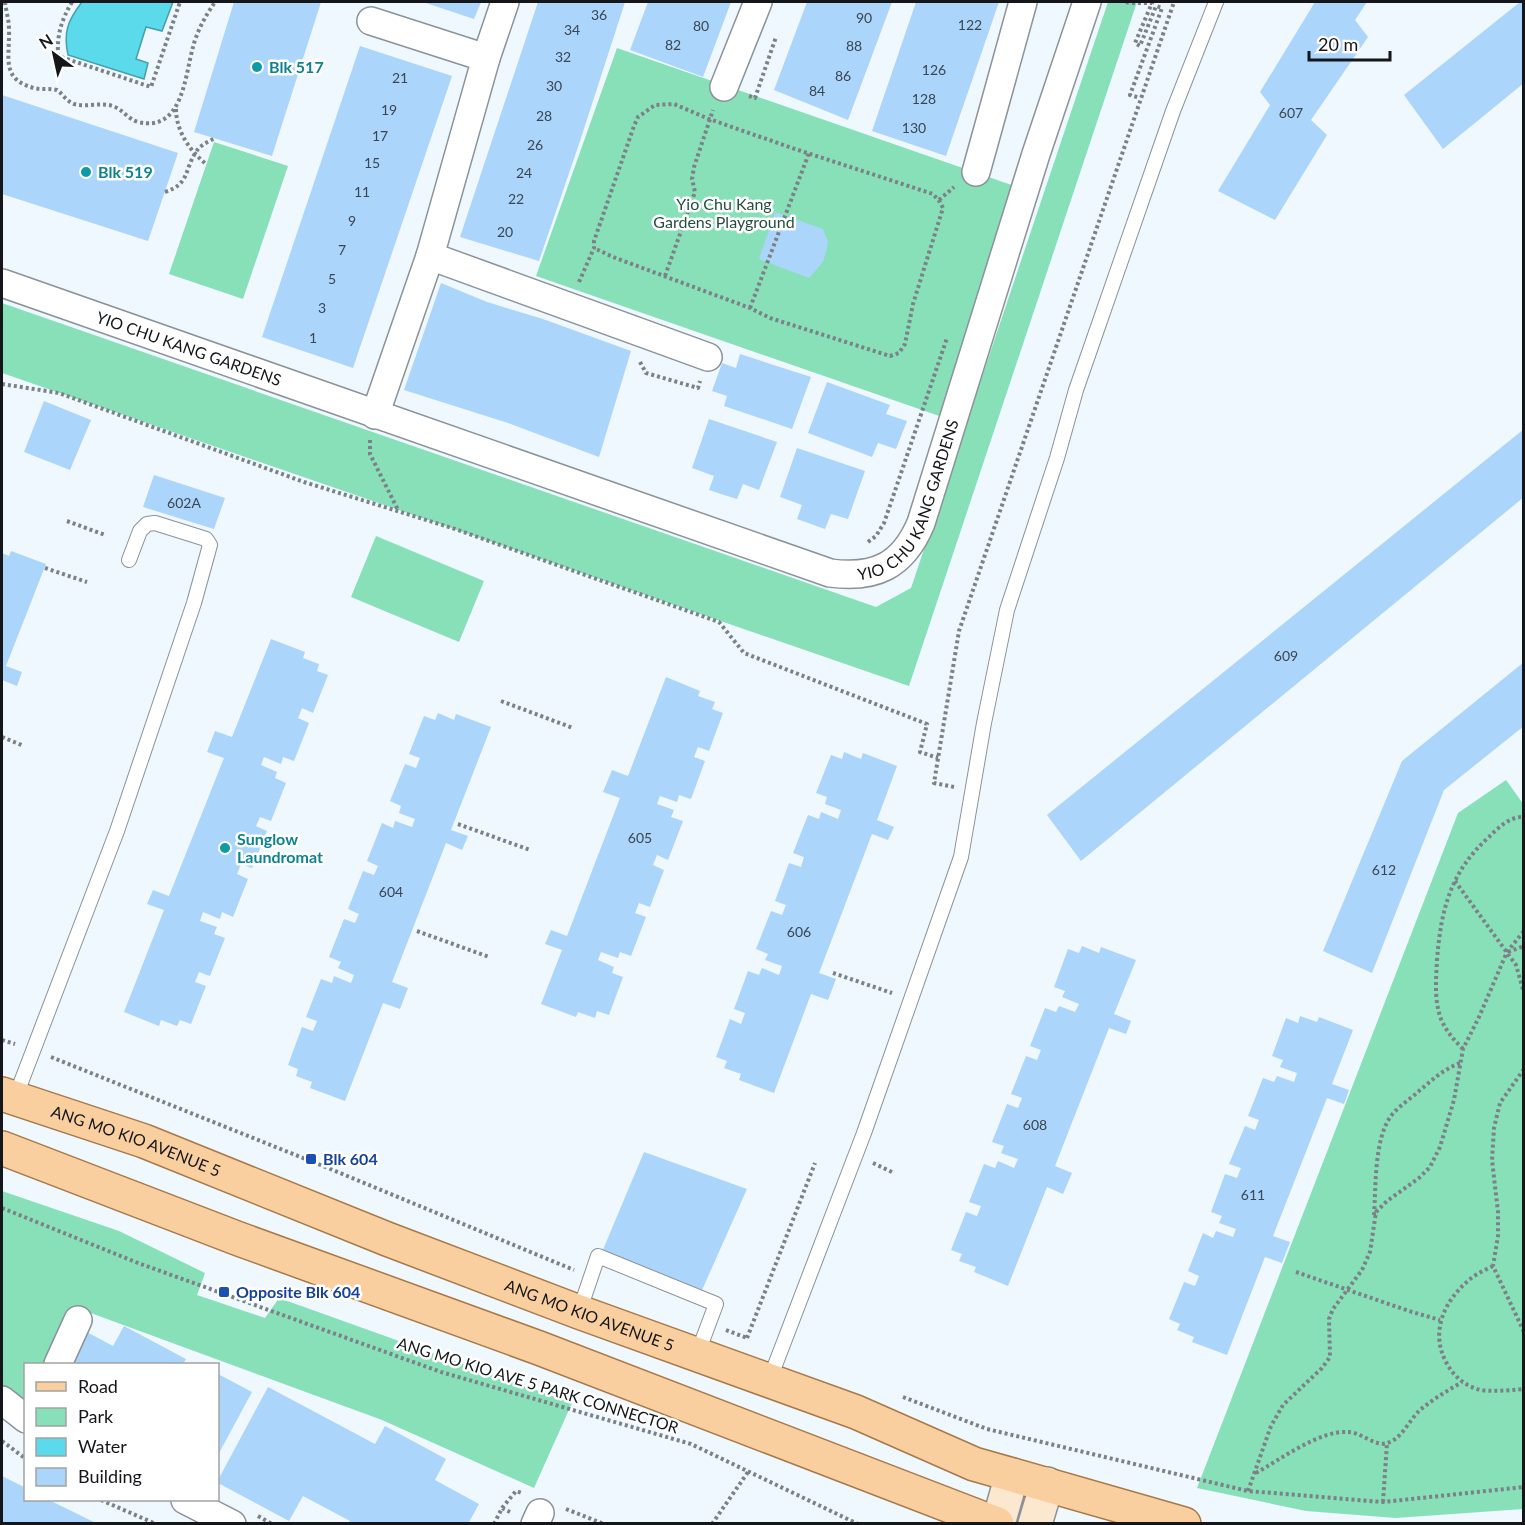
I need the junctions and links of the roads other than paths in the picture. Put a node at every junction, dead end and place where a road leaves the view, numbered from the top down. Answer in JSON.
{"nodes":[{"id":1,"x":505,"y":2,"type":"edge"},
{"id":2,"x":758,"y":2,"type":"edge"},
{"id":3,"x":1023,"y":2,"type":"edge"},
{"id":4,"x":1087,"y":2,"type":"edge"},
{"id":5,"x":1216,"y":2,"type":"edge"},
{"id":6,"x":371,"y":21,"type":"dead end"},
{"id":7,"x":486,"y":58,"type":"junction"},
{"id":8,"x":724,"y":87,"type":"dead end"},
{"id":9,"x":976,"y":172,"type":"dead end"},
{"id":10,"x":430,"y":256,"type":"junction"},
{"id":11,"x":2,"y":283,"type":"edge"},
{"id":12,"x":708,"y":357,"type":"dead end"},
{"id":13,"x":375,"y":415,"type":"junction"},
{"id":14,"x":129,"y":560,"type":"dead end"},
{"id":15,"x":8,"y":1097,"type":"edge"},
{"id":16,"x":2,"y":1148,"type":"edge"},
{"id":17,"x":579,"y":1312,"type":"junction"},
{"id":18,"x":78,"y":1320,"type":"dead end"},
{"id":19,"x":697,"y":1355,"type":"junction"},
{"id":20,"x":59,"y":1363,"type":"edge"},
{"id":21,"x":769,"y":1381,"type":"junction"},
{"id":22,"x":2,"y":1400,"type":"edge"},
{"id":23,"x":24,"y":1417,"type":"edge"},
{"id":24,"x":1012,"y":1475,"type":"junction"},
{"id":25,"x":1047,"y":1484,"type":"junction"},
{"id":26,"x":187,"y":1501,"type":"edge"},
{"id":27,"x":232,"y":1524,"type":"edge"},
{"id":28,"x":997,"y":1524,"type":"edge"},
{"id":29,"x":1035,"y":1524,"type":"edge"},
{"id":30,"x":1184,"y":1524,"type":"edge"}],
"edges":[{"from":1,"to":7,"type":"street"},
{"from":2,"to":8,"type":"street"},
{"from":3,"to":9,"type":"street"},
{"from":4,"to":13,"type":"street","name":"YIO CHU KANG GARDENS"},
{"from":5,"to":21,"type":"lane"},
{"from":6,"to":7,"type":"street"},
{"from":7,"to":10,"type":"street"},
{"from":10,"to":12,"type":"street"},
{"from":10,"to":13,"type":"street"},
{"from":11,"to":13,"type":"street","name":"YIO CHU KANG GARDENS"},
{"from":14,"to":15,"type":"lane"},
{"from":15,"to":17,"type":"main road","name":"ANG MO KIO AVENUE 5"},
{"from":16,"to":28,"type":"main road"},
{"from":17,"to":19,"type":"main road","name":"ANG MO KIO AVENUE 5"},
{"from":17,"to":19,"type":"lane"},
{"from":18,"to":20,"type":"street"},
{"from":19,"to":21,"type":"main road","name":"ANG MO KIO AVENUE 5"},
{"from":21,"to":24,"type":"main road","name":"ANG MO KIO AVENUE 5"},
{"from":22,"to":23,"type":"street"},
{"from":24,"to":25,"type":"main road","name":"ANG MO KIO AVENUE 5"},
{"from":24,"to":28,"type":"main road"},
{"from":25,"to":29,"type":"main road"},
{"from":25,"to":30,"type":"main road","name":"ANG MO KIO AVENUE 5"},
{"from":26,"to":27,"type":"street"}]}
